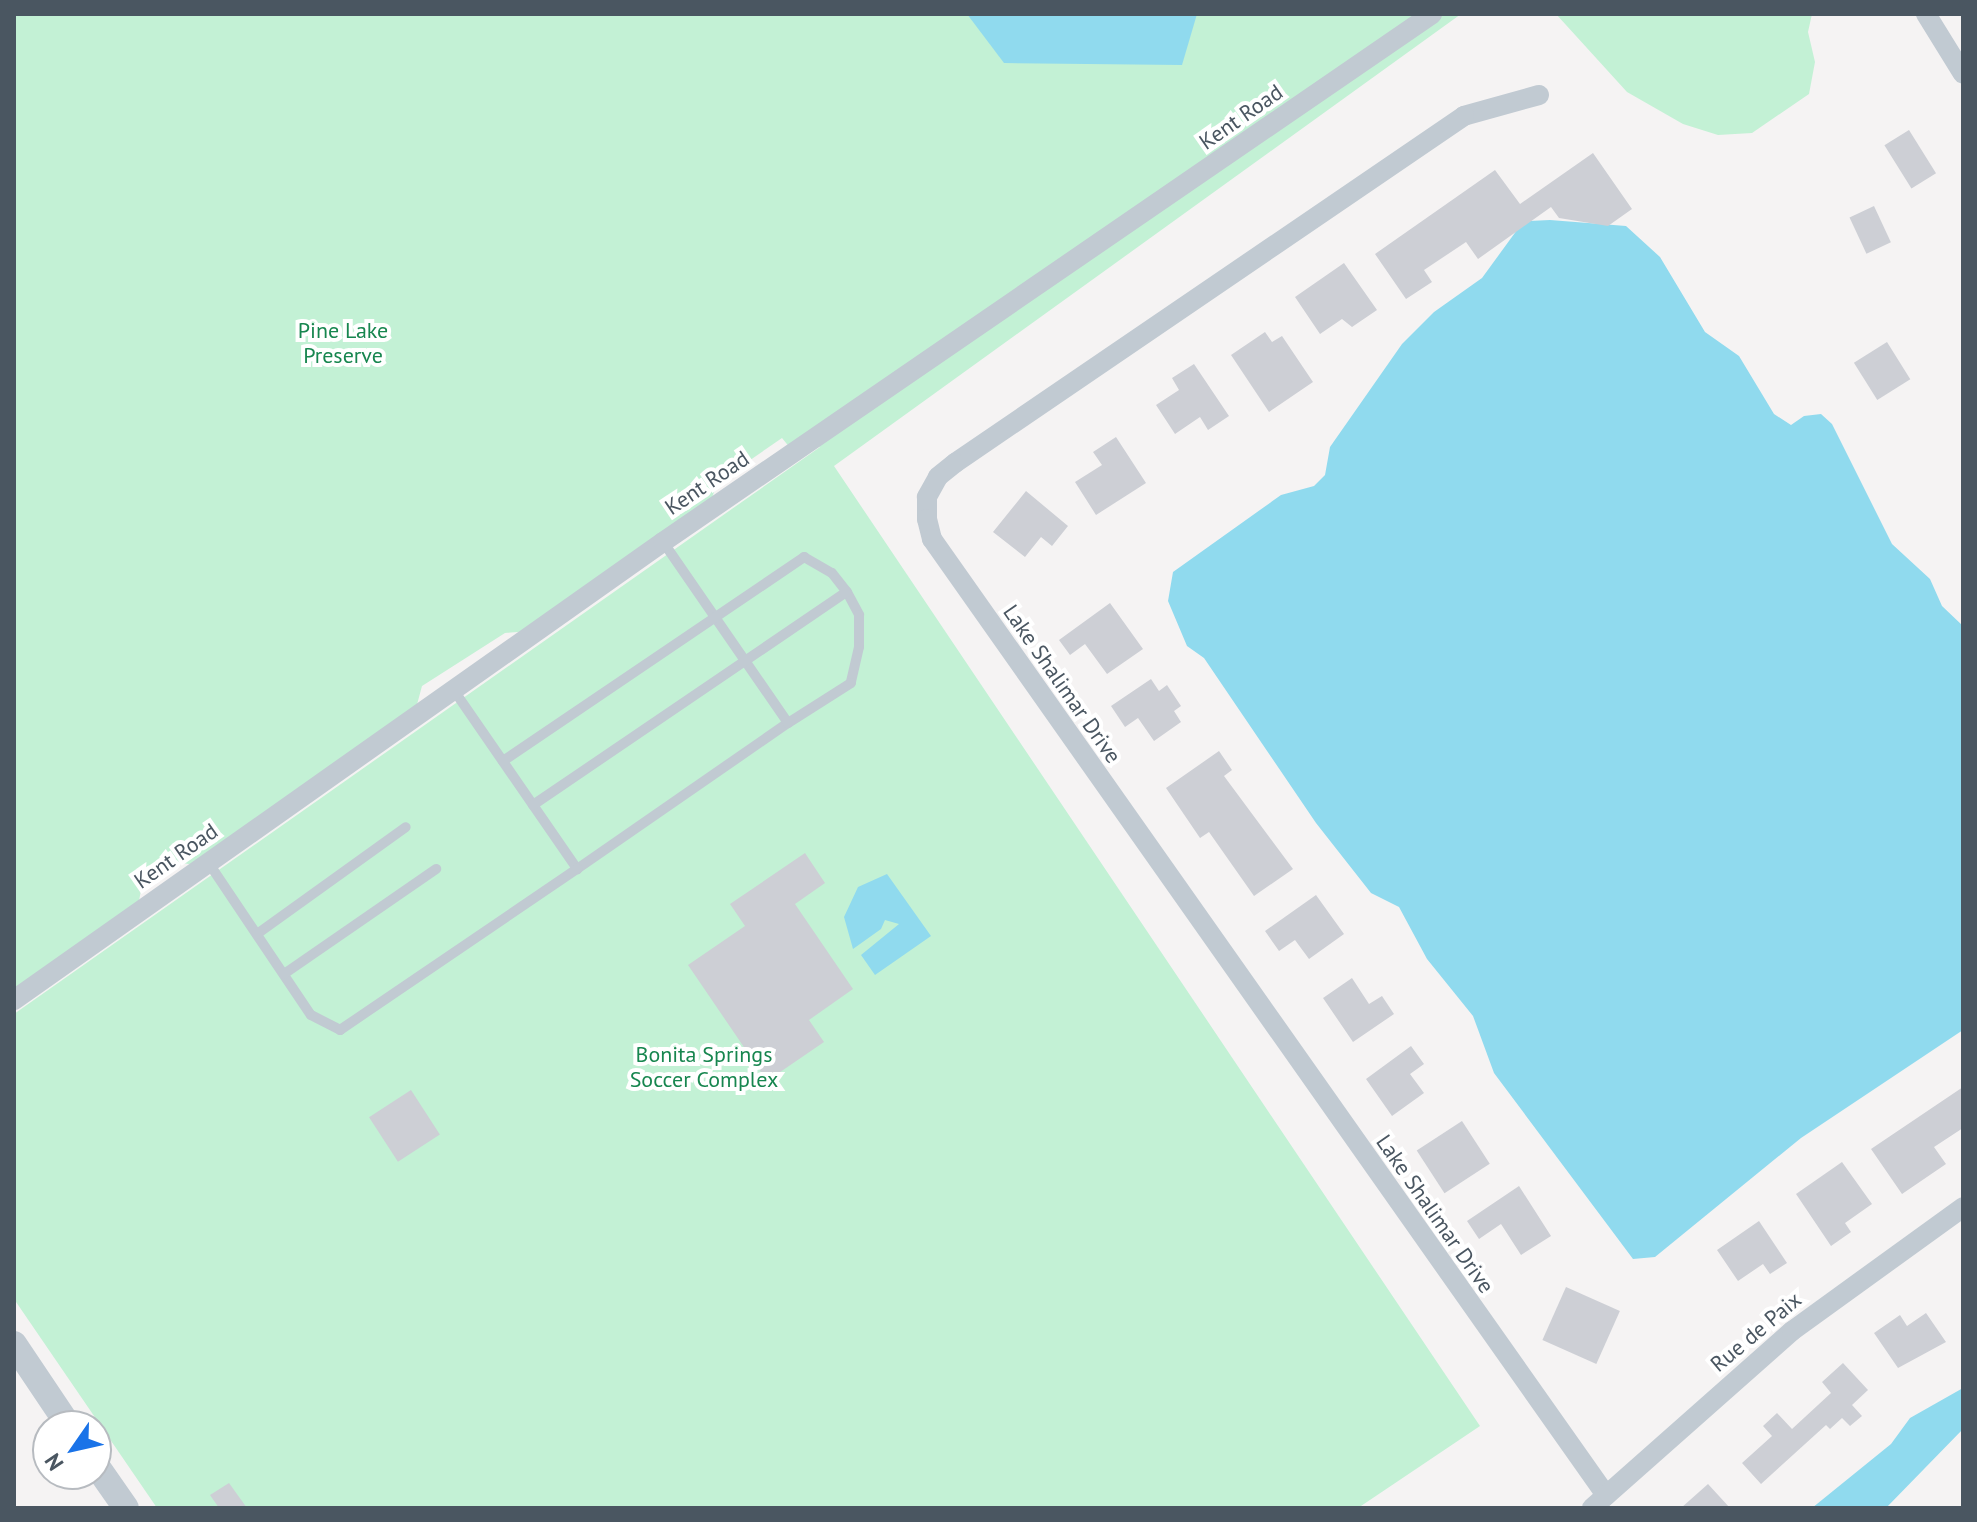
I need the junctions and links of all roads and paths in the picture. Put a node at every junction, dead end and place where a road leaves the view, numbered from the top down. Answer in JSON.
{"nodes":[{"id":1,"x":1432,"y":14,"type":"edge"},
{"id":2,"x":1926,"y":14,"type":"edge"},
{"id":3,"x":1963,"y":74,"type":"edge"},
{"id":4,"x":1539,"y":95,"type":"dead end"},
{"id":5,"x":663,"y":542,"type":"junction"},
{"id":6,"x":847,"y":592,"type":"junction"},
{"id":7,"x":714,"y":616,"type":"junction"},
{"id":8,"x":744,"y":659,"type":"junction"},
{"id":9,"x":453,"y":689,"type":"junction"},
{"id":10,"x":788,"y":723,"type":"junction"},
{"id":11,"x":503,"y":761,"type":"junction"},
{"id":12,"x":533,"y":805,"type":"junction"},
{"id":13,"x":406,"y":827,"type":"dead end"},
{"id":14,"x":208,"y":862,"type":"junction"},
{"id":15,"x":436,"y":869,"type":"dead end"},
{"id":16,"x":577,"y":869,"type":"junction"},
{"id":17,"x":257,"y":934,"type":"junction"},
{"id":18,"x":284,"y":974,"type":"junction"},
{"id":19,"x":14,"y":1000,"type":"edge"},
{"id":20,"x":1963,"y":1207,"type":"edge"},
{"id":21,"x":14,"y":1344,"type":"edge"},
{"id":22,"x":58,"y":1410,"type":"edge"},
{"id":23,"x":112,"y":1488,"type":"edge"},
{"id":24,"x":1599,"y":1501,"type":"edge"},
{"id":25,"x":126,"y":1508,"type":"edge"}],
"edges":[{"from":1,"to":5,"type":"street","name":"Kent Road"},
{"from":2,"to":3,"type":"street"},
{"from":4,"to":24,"type":"street","name":"Lake Shalimar Drive"},
{"from":5,"to":7,"type":"lane"},
{"from":5,"to":9,"type":"street","name":"Kent Road"},
{"from":6,"to":7,"type":"lane"},
{"from":6,"to":8,"type":"lane"},
{"from":6,"to":10,"type":"lane"},
{"from":7,"to":8,"type":"lane"},
{"from":7,"to":11,"type":"lane"},
{"from":8,"to":10,"type":"lane"},
{"from":8,"to":12,"type":"lane"},
{"from":9,"to":11,"type":"lane"},
{"from":9,"to":14,"type":"street","name":"Kent Road"},
{"from":10,"to":16,"type":"lane"},
{"from":11,"to":12,"type":"lane"},
{"from":12,"to":16,"type":"lane"},
{"from":13,"to":17,"type":"lane"},
{"from":14,"to":17,"type":"lane"},
{"from":14,"to":19,"type":"street","name":"Kent Road"},
{"from":15,"to":18,"type":"lane"},
{"from":16,"to":18,"type":"lane"},
{"from":17,"to":18,"type":"lane"},
{"from":20,"to":24,"type":"street","name":"Rue de Paix"},
{"from":21,"to":22,"type":"street"},
{"from":23,"to":25,"type":"street"}]}
